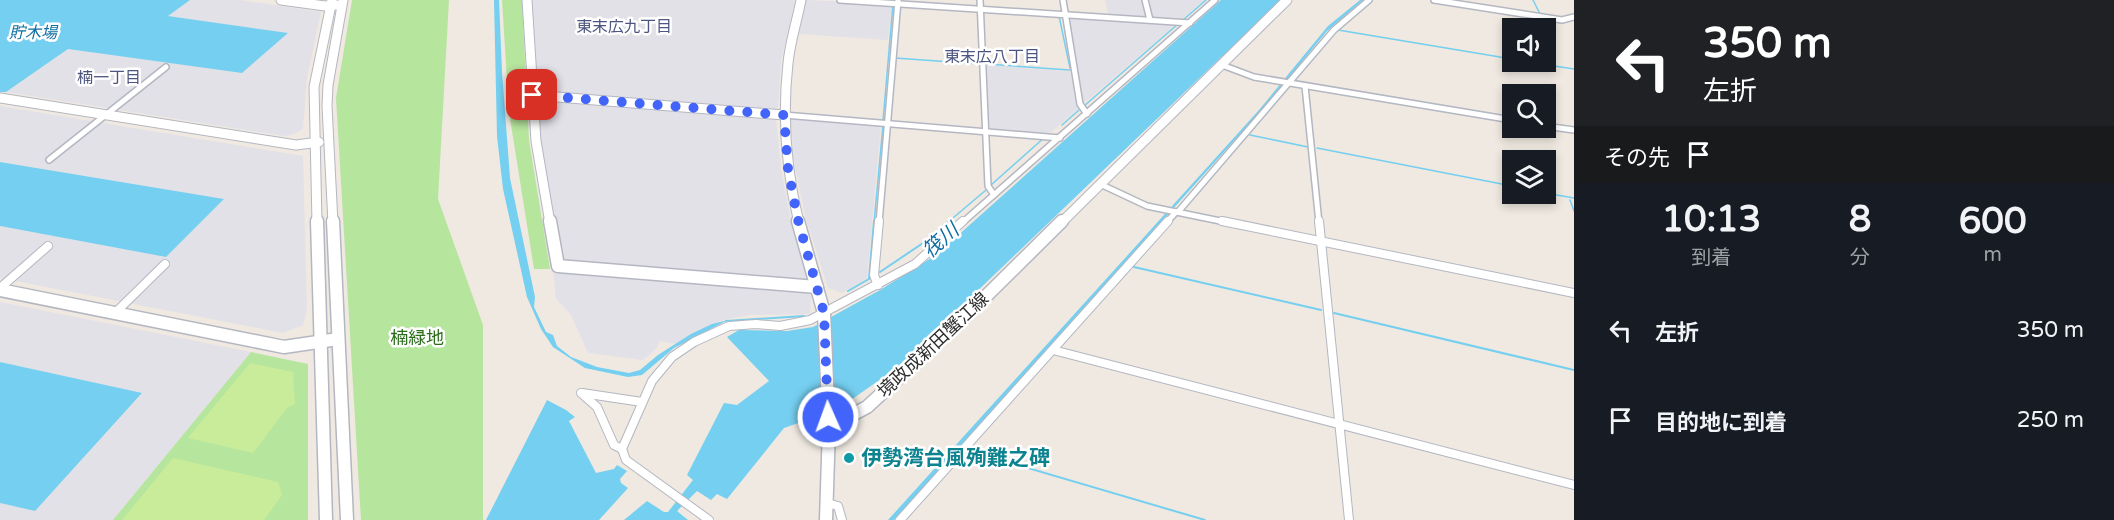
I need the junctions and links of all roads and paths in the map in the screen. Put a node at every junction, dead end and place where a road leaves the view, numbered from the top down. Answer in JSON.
{"nodes":[{"id":1,"x":281,"y":0,"type":"edge"},
{"id":2,"x":527,"y":0,"type":"edge"},
{"id":3,"x":801,"y":0,"type":"edge"},
{"id":4,"x":840,"y":0,"type":"edge"},
{"id":5,"x":980,"y":0,"type":"edge"},
{"id":6,"x":1063,"y":0,"type":"edge"},
{"id":7,"x":1145,"y":0,"type":"edge"},
{"id":8,"x":1215,"y":0,"type":"edge"},
{"id":9,"x":1287,"y":0,"type":"edge"},
{"id":10,"x":1369,"y":0,"type":"edge"},
{"id":11,"x":1434,"y":0,"type":"edge"},
{"id":12,"x":337,"y":2,"type":"edge"},
{"id":13,"x":898,"y":2,"type":"edge"},
{"id":14,"x":981,"y":9,"type":"junction"},
{"id":15,"x":1065,"y":14,"type":"junction"},
{"id":16,"x":1574,"y":17,"type":"edge"},
{"id":17,"x":1150,"y":20,"type":"junction"},
{"id":18,"x":1190,"y":23,"type":"junction"},
{"id":19,"x":1222,"y":65,"type":"junction"},
{"id":20,"x":166,"y":67,"type":"dead end"},
{"id":21,"x":1290,"y":83,"type":"junction"},
{"id":22,"x":1305,"y":86,"type":"junction"},
{"id":23,"x":532,"y":95,"type":"junction"},
{"id":24,"x":0,"y":98,"type":"edge"},
{"id":25,"x":106,"y":114,"type":"junction"},
{"id":26,"x":1087,"y":114,"type":"junction"},
{"id":27,"x":784,"y":115,"type":"junction"},
{"id":28,"x":1502,"y":118,"type":"edge"},
{"id":29,"x":887,"y":123,"type":"junction"},
{"id":30,"x":1556,"y":128,"type":"edge"},
{"id":31,"x":1574,"y":130,"type":"edge"},
{"id":32,"x":986,"y":131,"type":"junction"},
{"id":33,"x":1060,"y":138,"type":"junction"},
{"id":34,"x":328,"y":140,"type":"junction"},
{"id":35,"x":314,"y":142,"type":"junction"},
{"id":36,"x":49,"y":159,"type":"dead end"},
{"id":37,"x":1100,"y":184,"type":"junction"},
{"id":38,"x":994,"y":195,"type":"junction"},
{"id":39,"x":1174,"y":211,"type":"junction"},
{"id":40,"x":1322,"y":242,"type":"junction"},
{"id":41,"x":48,"y":246,"type":"dead end"},
{"id":42,"x":165,"y":264,"type":"dead end"},
{"id":43,"x":878,"y":285,"type":"junction"},
{"id":44,"x":817,"y":287,"type":"junction"},
{"id":45,"x":0,"y":289,"type":"edge"},
{"id":46,"x":1574,"y":293,"type":"edge"},
{"id":47,"x":115,"y":313,"type":"junction"},
{"id":48,"x":824,"y":313,"type":"junction"},
{"id":49,"x":338,"y":339,"type":"junction"},
{"id":50,"x":320,"y":342,"type":"junction"},
{"id":51,"x":1053,"y":350,"type":"junction"},
{"id":52,"x":642,"y":402,"type":"junction"},
{"id":53,"x":829,"y":422,"type":"junction"},
{"id":54,"x":1339,"y":424,"type":"junction"},
{"id":55,"x":621,"y":449,"type":"junction"},
{"id":56,"x":1574,"y":485,"type":"edge"},
{"id":57,"x":827,"y":503,"type":"junction"},
{"id":58,"x":326,"y":520,"type":"edge"},
{"id":59,"x":347,"y":520,"type":"edge"},
{"id":60,"x":710,"y":520,"type":"edge"},
{"id":61,"x":826,"y":520,"type":"edge"},
{"id":62,"x":842,"y":520,"type":"edge"},
{"id":63,"x":900,"y":520,"type":"edge"},
{"id":64,"x":1349,"y":520,"type":"edge"}],
"edges":[{"from":1,"to":12,"type":"street"},
{"from":2,"to":23,"type":"street"},
{"from":3,"to":27,"type":"street"},
{"from":4,"to":13,"type":"street"},
{"from":5,"to":14,"type":"street"},
{"from":6,"to":15,"type":"street"},
{"from":7,"to":17,"type":"street"},
{"from":8,"to":18,"type":"street"},
{"from":9,"to":19,"type":"street","name":"境政成新田蟹江線"},
{"from":10,"to":21,"type":"street"},
{"from":11,"to":16,"type":"street"},
{"from":12,"to":34,"type":"street"},
{"from":12,"to":35,"type":"street"},
{"from":13,"to":14,"type":"street"},
{"from":13,"to":29,"type":"street"},
{"from":14,"to":15,"type":"street"},
{"from":14,"to":32,"type":"street"},
{"from":15,"to":17,"type":"street"},
{"from":15,"to":26,"type":"street"},
{"from":17,"to":18,"type":"street"},
{"from":18,"to":26,"type":"street"},
{"from":19,"to":21,"type":"street"},
{"from":19,"to":37,"type":"street","name":"境政成新田蟹江線"},
{"from":20,"to":25,"type":"street"},
{"from":21,"to":22,"type":"street"},
{"from":21,"to":39,"type":"street"},
{"from":22,"to":28,"type":"street"},
{"from":22,"to":40,"type":"street"},
{"from":23,"to":27,"type":"street"},
{"from":23,"to":44,"type":"street"},
{"from":24,"to":25,"type":"street"},
{"from":25,"to":35,"type":"street"},
{"from":25,"to":36,"type":"street"},
{"from":26,"to":33,"type":"street"},
{"from":27,"to":29,"type":"street"},
{"from":27,"to":44,"type":"street"},
{"from":29,"to":32,"type":"street"},
{"from":29,"to":43,"type":"street"},
{"from":30,"to":31,"type":"street"},
{"from":32,"to":33,"type":"street"},
{"from":32,"to":38,"type":"street"},
{"from":33,"to":38,"type":"street"},
{"from":34,"to":35,"type":"street"},
{"from":34,"to":49,"type":"street"},
{"from":35,"to":50,"type":"street"},
{"from":37,"to":39,"type":"street"},
{"from":37,"to":53,"type":"street","name":"境政成新田蟹江線"},
{"from":38,"to":43,"type":"street"},
{"from":39,"to":40,"type":"street"},
{"from":39,"to":51,"type":"street"},
{"from":40,"to":46,"type":"street"},
{"from":40,"to":54,"type":"street"},
{"from":41,"to":45,"type":"street"},
{"from":42,"to":47,"type":"street"},
{"from":43,"to":48,"type":"street"},
{"from":44,"to":48,"type":"street"},
{"from":45,"to":47,"type":"street"},
{"from":47,"to":50,"type":"street"},
{"from":48,"to":52,"type":"street"},
{"from":48,"to":53,"type":"street"},
{"from":49,"to":50,"type":"street"},
{"from":49,"to":59,"type":"street"},
{"from":50,"to":58,"type":"street"},
{"from":51,"to":54,"type":"street"},
{"from":51,"to":63,"type":"street"},
{"from":52,"to":55,"type":"street"},
{"from":52,"to":55,"type":"street"},
{"from":53,"to":57,"type":"street"},
{"from":54,"to":56,"type":"street"},
{"from":54,"to":64,"type":"street"},
{"from":55,"to":60,"type":"street"},
{"from":57,"to":61,"type":"street"},
{"from":57,"to":62,"type":"street"}]}
